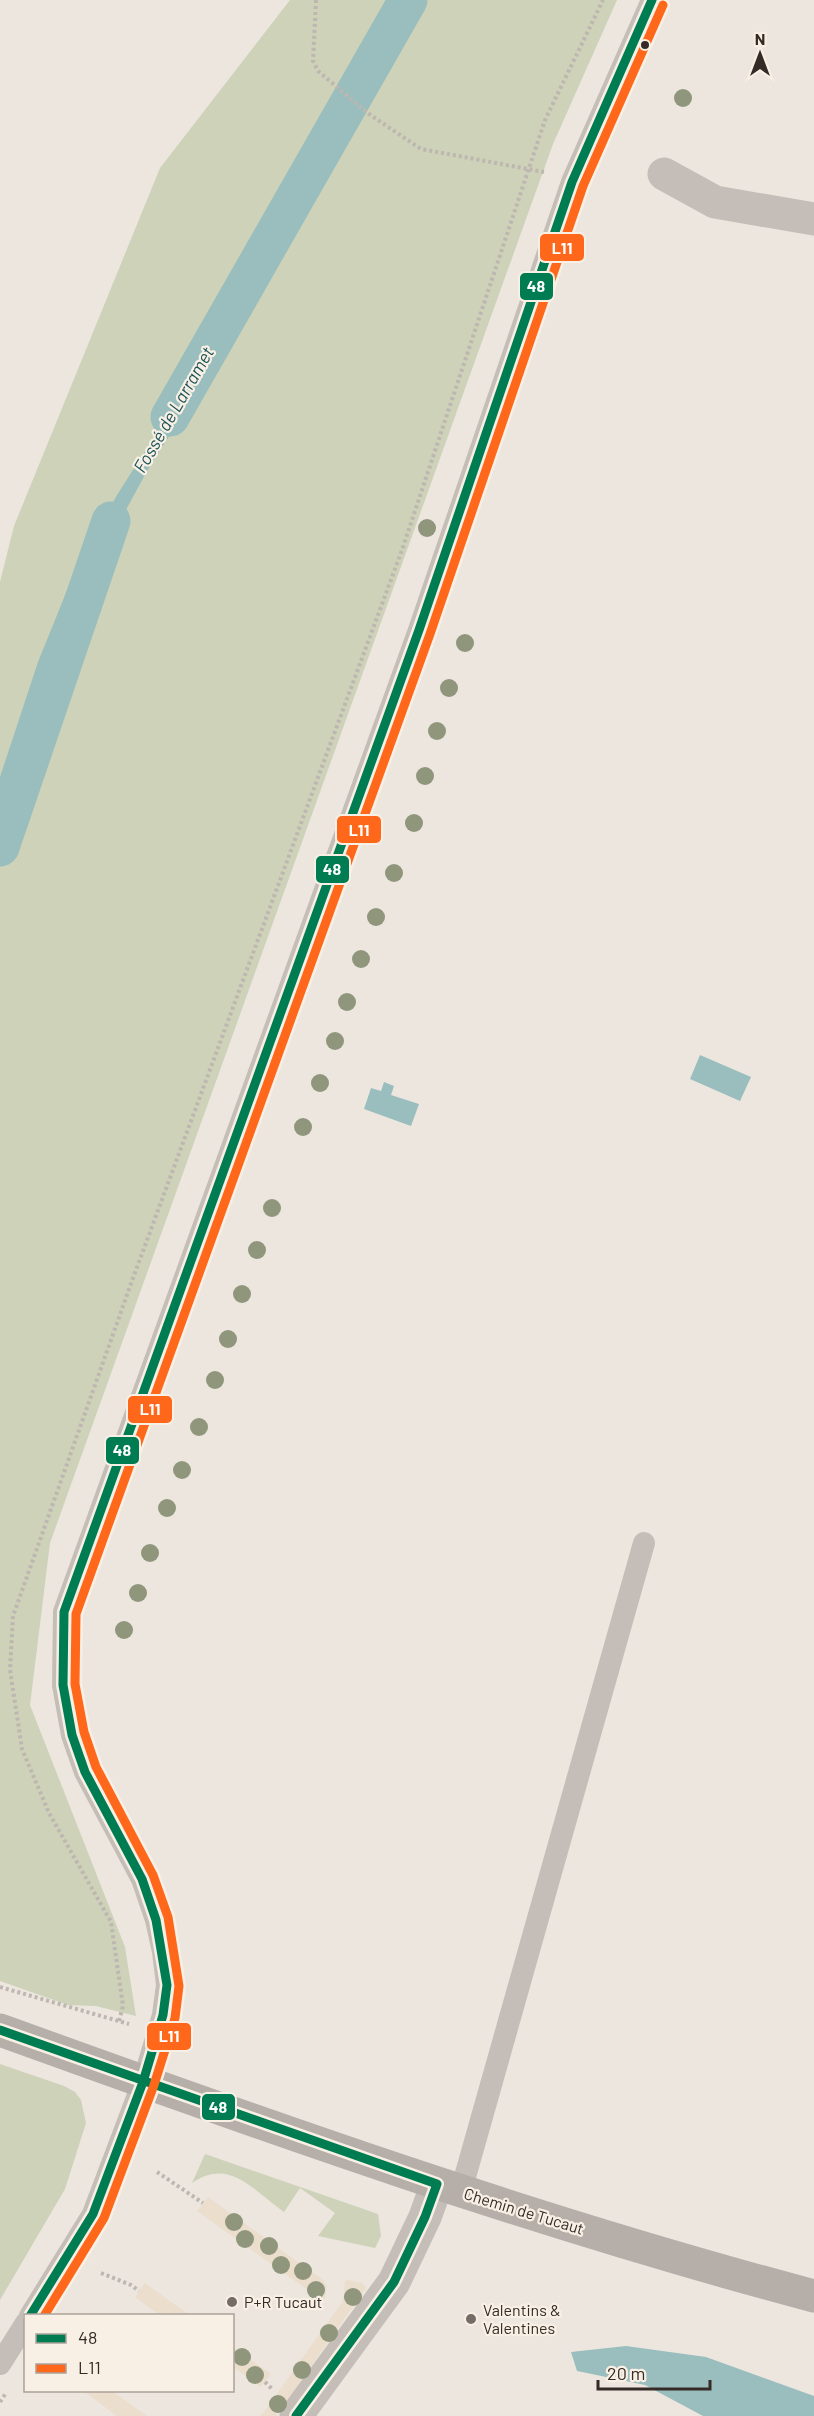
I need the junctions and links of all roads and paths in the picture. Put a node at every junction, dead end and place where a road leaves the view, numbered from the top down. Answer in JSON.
{"nodes":[{"id":1,"x":316,"y":0,"type":"edge"},
{"id":2,"x":652,"y":0,"type":"edge"},
{"id":3,"x":550,"y":174,"type":"dead end"},
{"id":4,"x":664,"y":174,"type":"dead end"},
{"id":5,"x":814,"y":219,"type":"edge"},
{"id":6,"x":644,"y":1543,"type":"dead end"},
{"id":7,"x":0,"y":1987,"type":"edge"},
{"id":8,"x":0,"y":2030,"type":"edge"},
{"id":9,"x":158,"y":2034,"type":"junction"},
{"id":10,"x":143,"y":2082,"type":"junction"},
{"id":11,"x":157,"y":2172,"type":"dead end"},
{"id":12,"x":449,"y":2188,"type":"junction"},
{"id":13,"x":203,"y":2204,"type":"dead end"},
{"id":14,"x":101,"y":2273,"type":"dead end"},
{"id":15,"x":139,"y":2291,"type":"dead end"},
{"id":16,"x":814,"y":2296,"type":"edge"},
{"id":17,"x":31,"y":2314,"type":"edge"},
{"id":18,"x":24,"y":2326,"type":"edge"},
{"id":19,"x":0,"y":2364,"type":"edge"},
{"id":20,"x":6,"y":2393,"type":"dead end"},
{"id":21,"x":0,"y":2402,"type":"edge"},
{"id":22,"x":296,"y":2416,"type":"edge"}],
"edges":[{"from":1,"to":3,"type":"path"},
{"from":2,"to":9,"type":"lane"},
{"from":4,"to":5,"type":"street"},
{"from":6,"to":12,"type":"lane"},
{"from":7,"to":9,"type":"path"},
{"from":8,"to":10,"type":"main road","name":"Chemin de Tucaut"},
{"from":9,"to":10,"type":"lane"},
{"from":10,"to":12,"type":"main road","name":"Chemin de Tucaut"},
{"from":10,"to":17,"type":"lane"},
{"from":11,"to":13,"type":"path"},
{"from":12,"to":16,"type":"main road","name":"Chemin de Tucaut"},
{"from":12,"to":22,"type":"street"},
{"from":14,"to":15,"type":"path"},
{"from":18,"to":19,"type":"lane"},
{"from":20,"to":21,"type":"path"}]}
